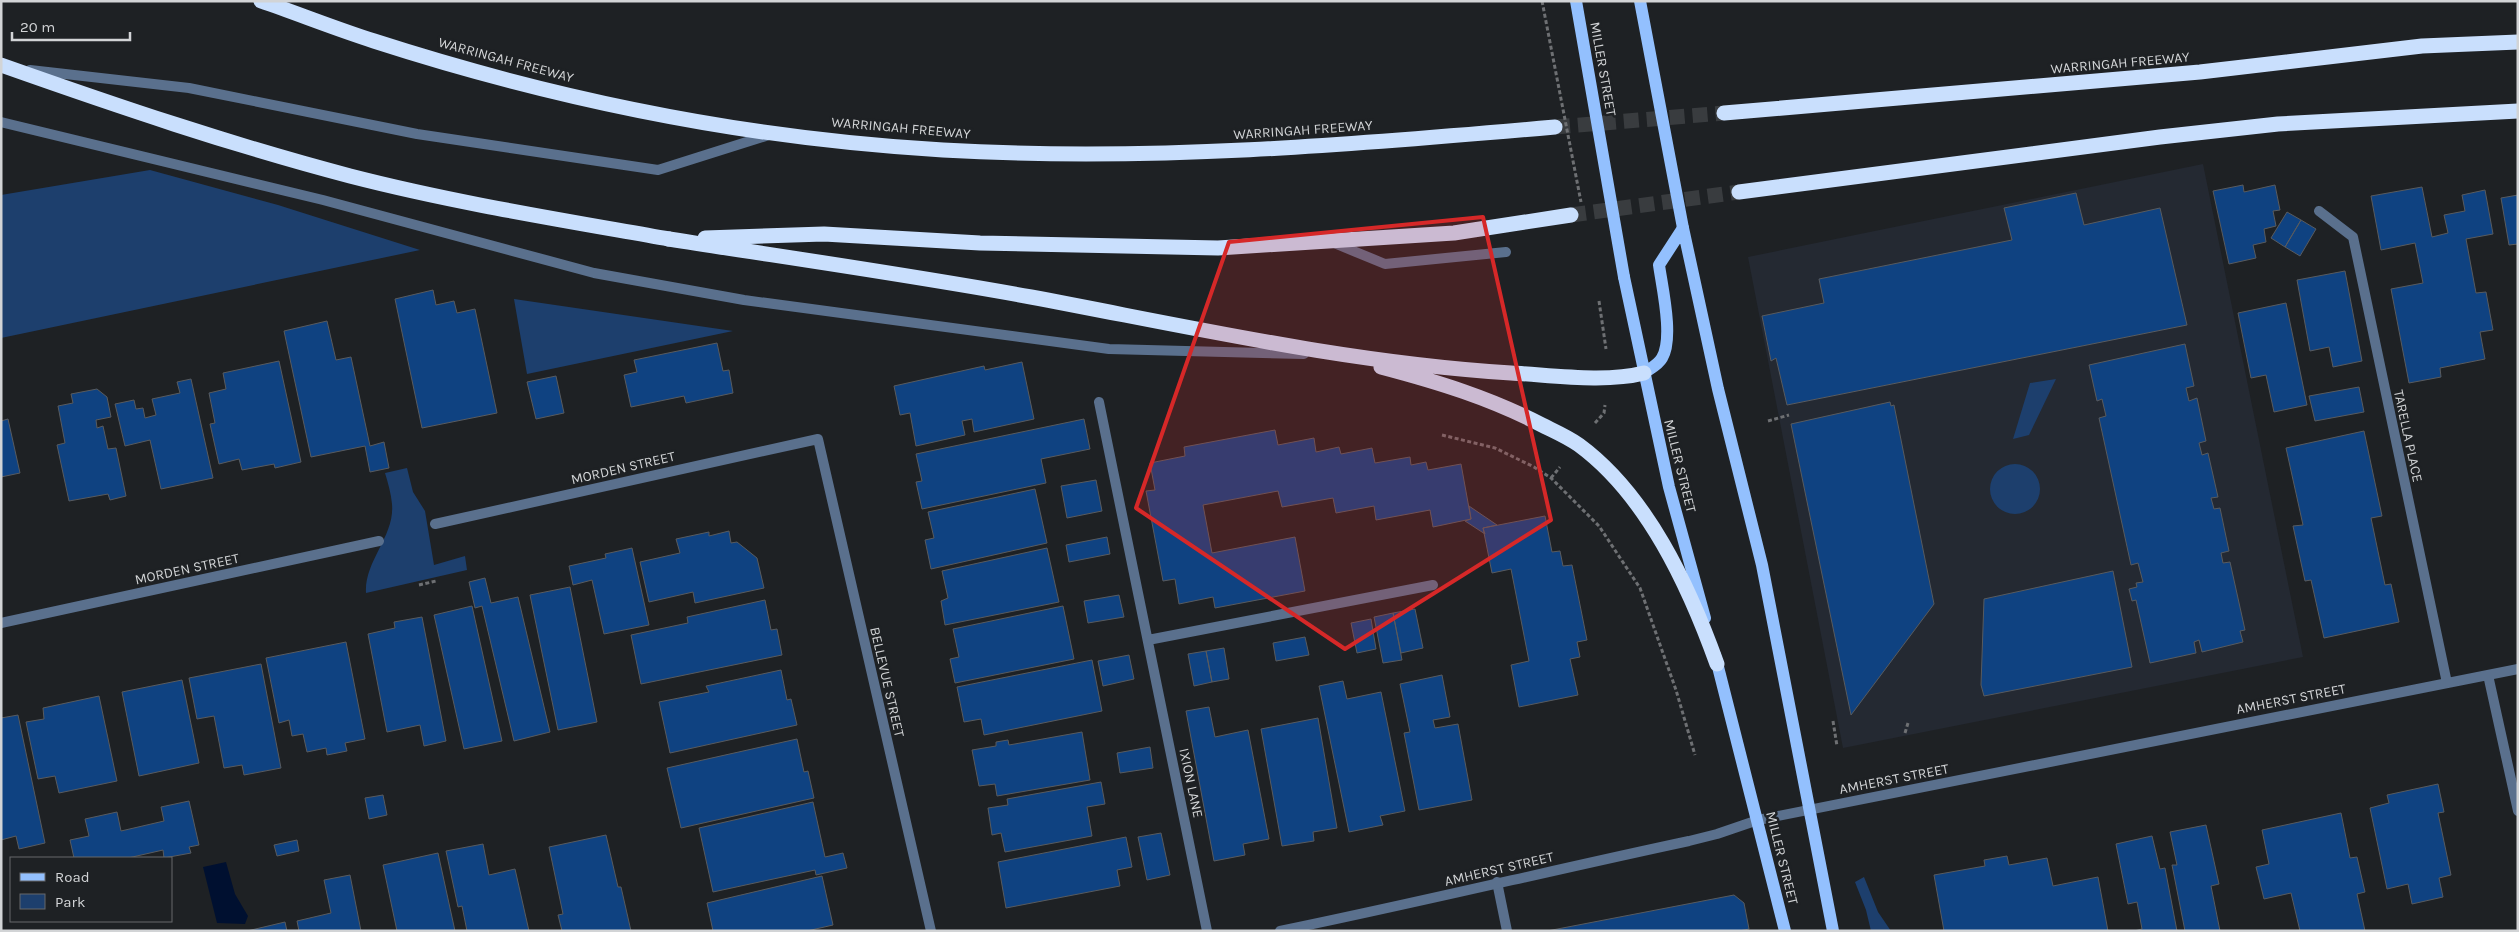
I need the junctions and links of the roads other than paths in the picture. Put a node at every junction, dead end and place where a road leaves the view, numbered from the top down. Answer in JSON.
{"nodes":[{"id":1,"x":262,"y":1,"type":"edge"},
{"id":2,"x":1576,"y":1,"type":"edge"},
{"id":3,"x":1640,"y":1,"type":"edge"},
{"id":4,"x":2518,"y":42,"type":"edge"},
{"id":5,"x":1,"y":66,"type":"edge"},
{"id":6,"x":2518,"y":111,"type":"edge"},
{"id":7,"x":1724,"y":113,"type":"tunnel mouth"},
{"id":8,"x":1,"y":122,"type":"edge"},
{"id":9,"x":1555,"y":128,"type":"tunnel mouth"},
{"id":10,"x":778,"y":133,"type":"junction"},
{"id":11,"x":1739,"y":192,"type":"tunnel mouth"},
{"id":12,"x":1576,"y":210,"type":"tunnel mouth"},
{"id":13,"x":2319,"y":211,"type":"dead end"},
{"id":14,"x":1683,"y":228,"type":"junction"},
{"id":15,"x":669,"y":239,"type":"junction"},
{"id":16,"x":1330,"y":241,"type":"junction"},
{"id":17,"x":1506,"y":252,"type":"dead end"},
{"id":18,"x":1333,"y":355,"type":"junction"},
{"id":19,"x":1644,"y":373,"type":"junction"},
{"id":20,"x":1099,"y":402,"type":"dead end"},
{"id":21,"x":818,"y":439,"type":"joint"},
{"id":22,"x":435,"y":524,"type":"dead end"},
{"id":23,"x":379,"y":541,"type":"dead end"},
{"id":24,"x":1433,"y":585,"type":"dead end"},
{"id":25,"x":1,"y":623,"type":"edge"},
{"id":26,"x":1148,"y":640,"type":"junction"},
{"id":27,"x":1717,"y":664,"type":"junction"},
{"id":28,"x":2518,"y":669,"type":"edge"},
{"id":29,"x":2488,"y":675,"type":"junction"},
{"id":30,"x":2446,"y":683,"type":"junction"},
{"id":31,"x":1808,"y":810,"type":"junction"},
{"id":32,"x":2518,"y":811,"type":"edge"},
{"id":33,"x":1758,"y":820,"type":"junction"},
{"id":34,"x":1497,"y":882,"type":"junction"},
{"id":35,"x":931,"y":931,"type":"edge"},
{"id":36,"x":1207,"y":931,"type":"edge"},
{"id":37,"x":1280,"y":931,"type":"edge"},
{"id":38,"x":1507,"y":931,"type":"edge"},
{"id":39,"x":1785,"y":931,"type":"edge"},
{"id":40,"x":1833,"y":931,"type":"edge"}],
"edges":[{"from":1,"to":10,"type":"highway","name":"WARRINGAH FREEWAY"},
{"from":2,"to":19,"type":"main road","name":"MILLER STREET","bridge":true},
{"from":3,"to":14,"type":"main road","bridge":true},
{"from":4,"to":7,"type":"highway","name":"WARRINGAH FREEWAY"},
{"from":5,"to":10,"type":"street"},
{"from":5,"to":15,"type":"highway","bridge":true},
{"from":6,"to":11,"type":"highway"},
{"from":8,"to":18,"type":"street"},
{"from":9,"to":10,"type":"highway","name":"WARRINGAH FREEWAY"},
{"from":12,"to":16,"type":"highway"},
{"from":13,"to":30,"type":"street","name":"TARELLA PLACE"},
{"from":14,"to":19,"type":"main road"},
{"from":14,"to":31,"type":"main road"},
{"from":15,"to":16,"type":"highway"},
{"from":15,"to":18,"type":"highway"},
{"from":16,"to":17,"type":"street"},
{"from":18,"to":19,"type":"highway"},
{"from":18,"to":27,"type":"highway"},
{"from":19,"to":27,"type":"main road","name":"MILLER STREET"},
{"from":20,"to":26,"type":"street","name":"IXION LANE"},
{"from":21,"to":22,"type":"street","name":"MORDEN STREET"},
{"from":21,"to":35,"type":"street","name":"BELLEVUE STREET"},
{"from":23,"to":25,"type":"street","name":"MORDEN STREET"},
{"from":24,"to":26,"type":"street"},
{"from":26,"to":36,"type":"street","name":"IXION LANE"},
{"from":27,"to":33,"type":"main road","name":"MILLER STREET"},
{"from":28,"to":29,"type":"street","name":"AMHERST STREET"},
{"from":29,"to":30,"type":"street","name":"AMHERST STREET"},
{"from":29,"to":32,"type":"street"},
{"from":30,"to":31,"type":"street","name":"AMHERST STREET"},
{"from":31,"to":33,"type":"street","name":"AMHERST STREET"},
{"from":31,"to":40,"type":"main road"},
{"from":33,"to":34,"type":"street","name":"AMHERST STREET"},
{"from":33,"to":39,"type":"main road","name":"MILLER STREET"},
{"from":34,"to":37,"type":"street","name":"AMHERST STREET"},
{"from":34,"to":38,"type":"street"}]}
